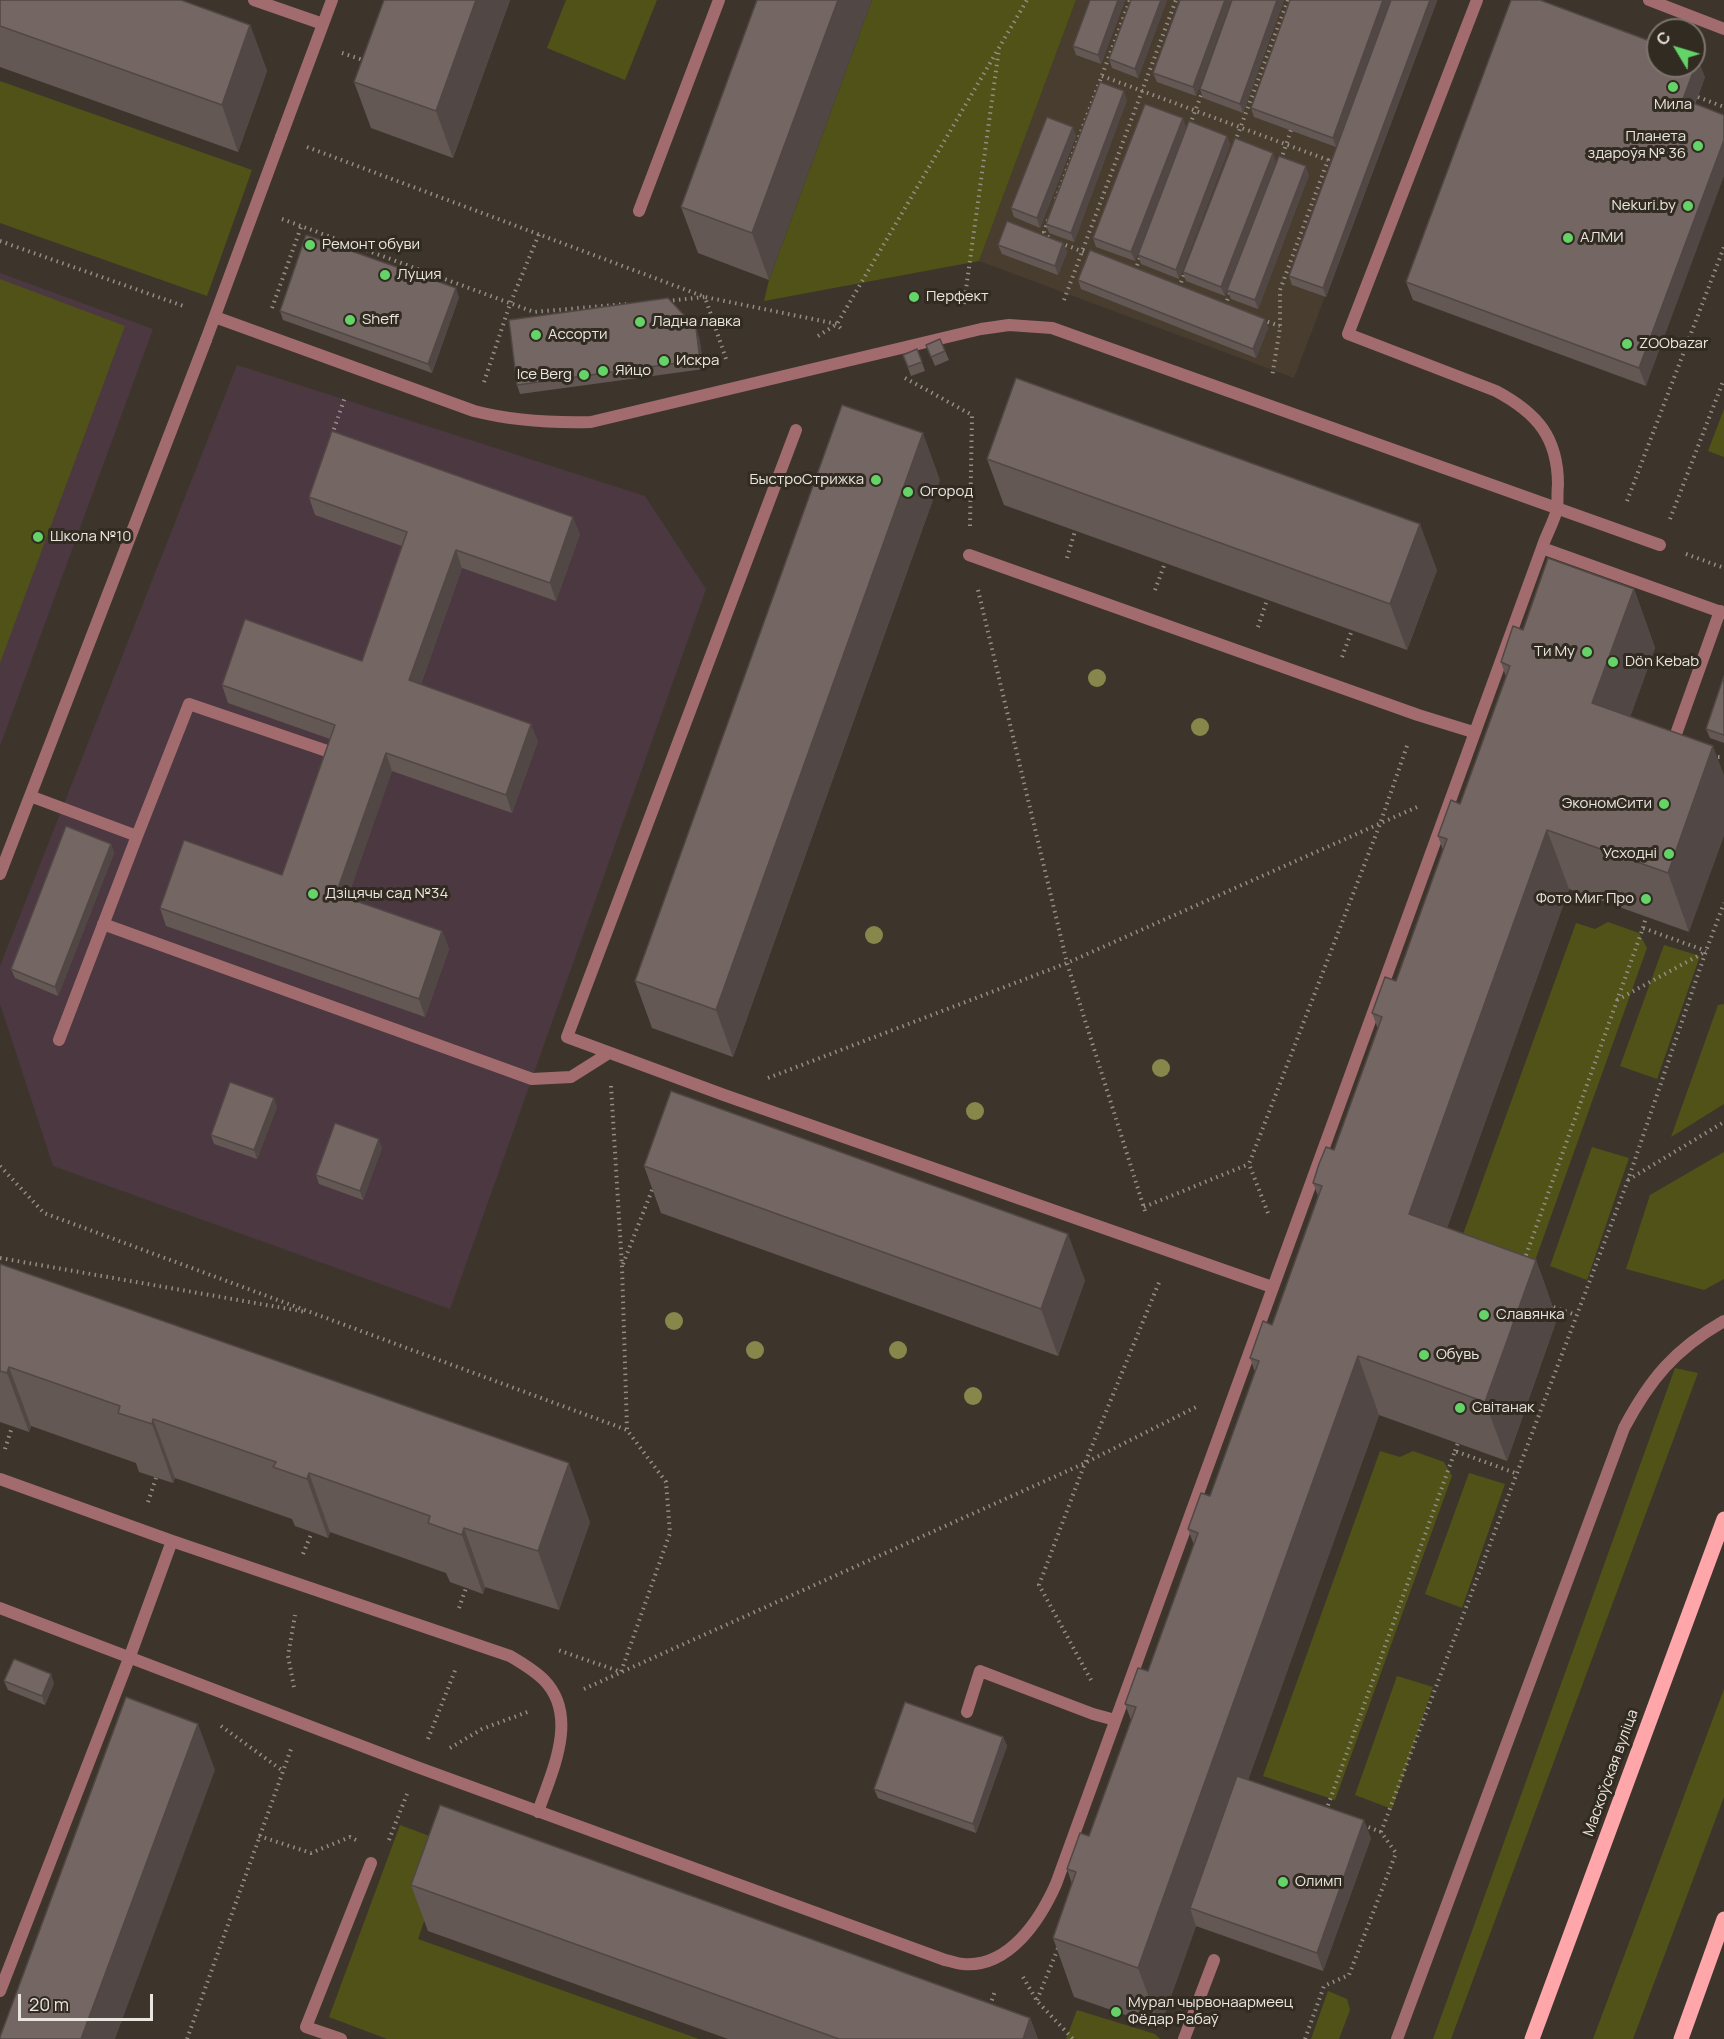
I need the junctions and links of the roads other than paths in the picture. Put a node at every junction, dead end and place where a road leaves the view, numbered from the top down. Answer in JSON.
{"nodes":[{"id":1,"x":254,"y":0,"type":"edge"},
{"id":2,"x":332,"y":0,"type":"edge"},
{"id":3,"x":719,"y":0,"type":"edge"},
{"id":4,"x":1477,"y":0,"type":"edge"},
{"id":5,"x":1649,"y":0,"type":"edge"},
{"id":6,"x":323,"y":24,"type":"junction"},
{"id":7,"x":1724,"y":29,"type":"edge"},
{"id":8,"x":639,"y":211,"type":"dead end"},
{"id":9,"x":215,"y":317,"type":"junction"},
{"id":10,"x":796,"y":430,"type":"dead end"},
{"id":11,"x":1557,"y":509,"type":"junction"},
{"id":12,"x":1660,"y":545,"type":"road end"},
{"id":13,"x":1542,"y":548,"type":"junction"},
{"id":14,"x":969,"y":555,"type":"road end"},
{"id":15,"x":1722,"y":612,"type":"edge"},
{"id":16,"x":1473,"y":732,"type":"junction"},
{"id":17,"x":327,"y":751,"type":"edge"},
{"id":18,"x":1666,"y":760,"type":"edge"},
{"id":19,"x":30,"y":796,"type":"junction"},
{"id":20,"x":137,"y":836,"type":"junction"},
{"id":21,"x":0,"y":874,"type":"edge"},
{"id":22,"x":103,"y":924,"type":"junction"},
{"id":23,"x":59,"y":1040,"type":"dead end"},
{"id":24,"x":609,"y":1053,"type":"junction"},
{"id":25,"x":1272,"y":1287,"type":"junction"},
{"id":26,"x":1724,"y":1322,"type":"edge"},
{"id":27,"x":0,"y":1479,"type":"edge"},
{"id":28,"x":1724,"y":1519,"type":"edge"},
{"id":29,"x":172,"y":1541,"type":"junction"},
{"id":30,"x":0,"y":1608,"type":"edge"},
{"id":31,"x":130,"y":1656,"type":"junction"},
{"id":32,"x":967,"y":1712,"type":"dead end"},
{"id":33,"x":1115,"y":1719,"type":"junction"},
{"id":34,"x":538,"y":1812,"type":"junction"},
{"id":35,"x":371,"y":1863,"type":"dead end"},
{"id":36,"x":1724,"y":1919,"type":"edge"},
{"id":37,"x":1214,"y":1960,"type":"dead end"},
{"id":38,"x":0,"y":1990,"type":"edge"},
{"id":39,"x":341,"y":2039,"type":"edge"},
{"id":40,"x":1184,"y":2039,"type":"edge"},
{"id":41,"x":1397,"y":2039,"type":"edge"},
{"id":42,"x":1532,"y":2039,"type":"edge"},
{"id":43,"x":1681,"y":2039,"type":"edge"}],
"edges":[{"from":1,"to":6,"type":"street"},
{"from":2,"to":6,"type":"street"},
{"from":3,"to":8,"type":"street"},
{"from":4,"to":11,"type":"street"},
{"from":5,"to":7,"type":"street"},
{"from":6,"to":9,"type":"street"},
{"from":9,"to":11,"type":"street"},
{"from":9,"to":19,"type":"street"},
{"from":10,"to":24,"type":"street"},
{"from":11,"to":12,"type":"street"},
{"from":11,"to":13,"type":"street"},
{"from":13,"to":15,"type":"street"},
{"from":13,"to":16,"type":"street"},
{"from":14,"to":16,"type":"street"},
{"from":15,"to":18,"type":"street"},
{"from":16,"to":25,"type":"street"},
{"from":17,"to":20,"type":"street"},
{"from":19,"to":20,"type":"street"},
{"from":19,"to":21,"type":"street"},
{"from":20,"to":22,"type":"street"},
{"from":22,"to":23,"type":"street"},
{"from":22,"to":24,"type":"street"},
{"from":24,"to":25,"type":"street"},
{"from":25,"to":33,"type":"street"},
{"from":26,"to":41,"type":"street"},
{"from":27,"to":29,"type":"street"},
{"from":28,"to":42,"type":"main road","name":"Маскоўская вуліца"},
{"from":29,"to":31,"type":"street"},
{"from":29,"to":34,"type":"street"},
{"from":30,"to":31,"type":"street"},
{"from":31,"to":34,"type":"street"},
{"from":31,"to":38,"type":"street"},
{"from":32,"to":33,"type":"street"},
{"from":33,"to":34,"type":"street"},
{"from":35,"to":39,"type":"street"},
{"from":36,"to":43,"type":"main road"},
{"from":37,"to":40,"type":"street"}]}
